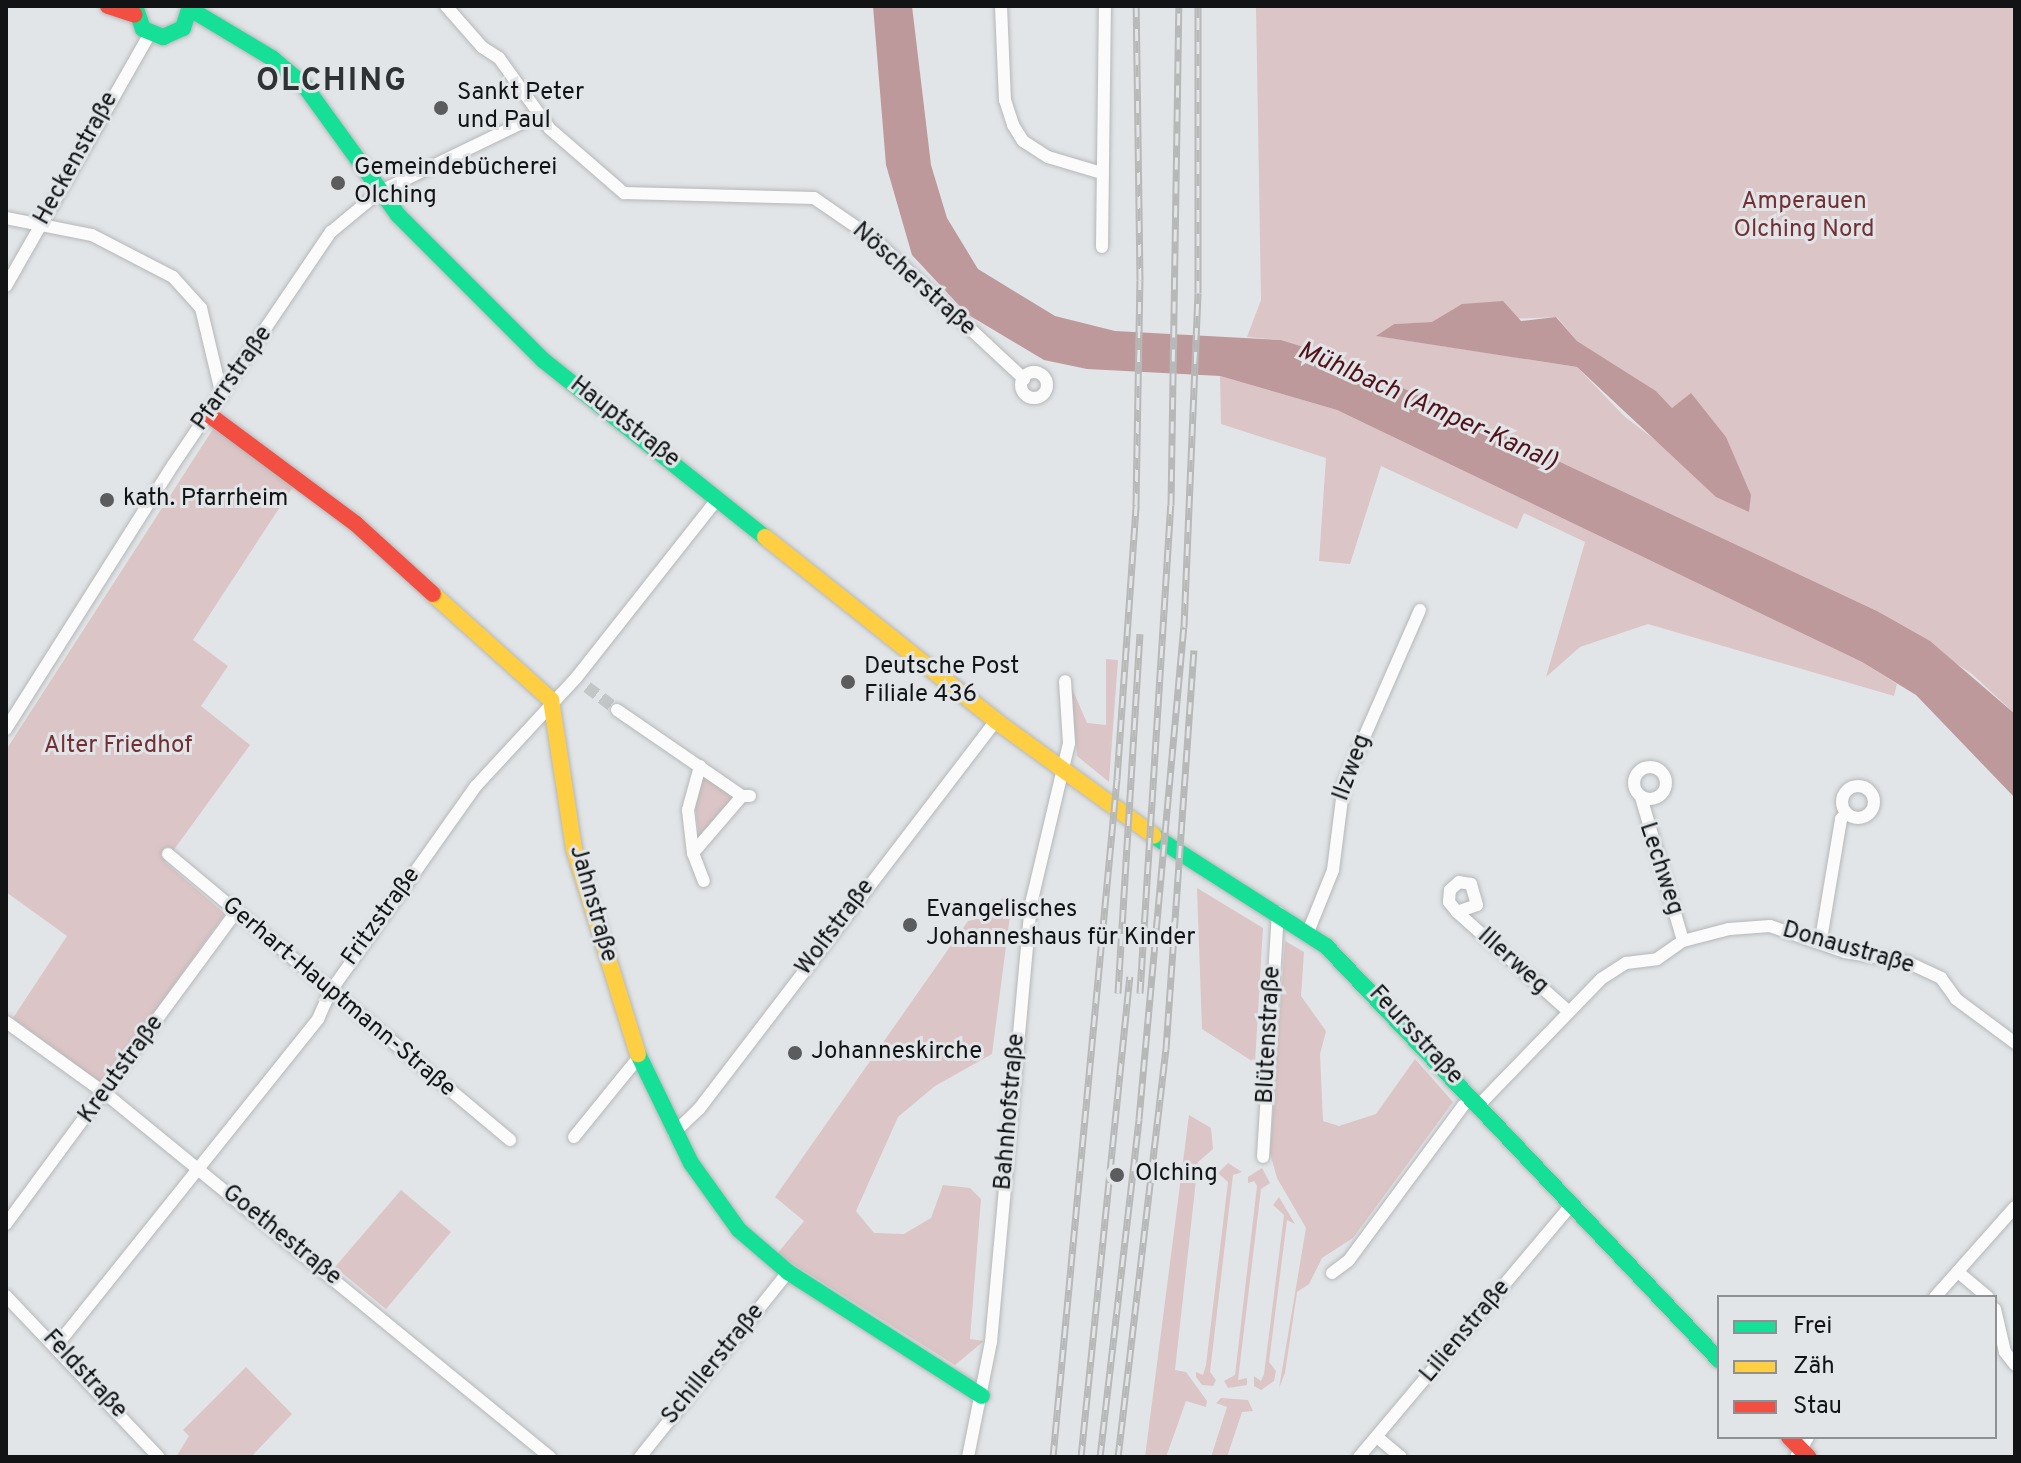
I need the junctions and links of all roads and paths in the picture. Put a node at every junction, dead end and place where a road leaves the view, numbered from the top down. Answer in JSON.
{"nodes":[{"id":1,"x":108,"y":6,"type":"edge"},
{"id":2,"x":446,"y":6,"type":"edge"},
{"id":3,"x":1001,"y":6,"type":"edge"},
{"id":4,"x":1105,"y":6,"type":"edge"},
{"id":5,"x":190,"y":8,"type":"edge"},
{"id":6,"x":135,"y":11,"type":"edge"},
{"id":7,"x":183,"y":28,"type":"junction"},
{"id":8,"x":230,"y":32,"type":"junction"},
{"id":9,"x":150,"y":34,"type":"junction"},
{"id":10,"x":538,"y":115,"type":"junction"},
{"id":11,"x":1102,"y":173,"type":"junction"},
{"id":12,"x":379,"y":192,"type":"junction"},
{"id":13,"x":6,"y":218,"type":"edge"},
{"id":14,"x":43,"y":221,"type":"junction"},
{"id":15,"x":1102,"y":247,"type":"dead end"},
{"id":16,"x":6,"y":286,"type":"edge"},
{"id":17,"x":1024,"y":379,"type":"dead end"},
{"id":18,"x":222,"y":396,"type":"junction"},
{"id":19,"x":208,"y":414,"type":"junction"},
{"id":20,"x":718,"y":498,"type":"junction"},
{"id":21,"x":1420,"y":610,"type":"dead end"},
{"id":22,"x":576,"y":678,"type":"junction"},
{"id":23,"x":1065,"y":681,"type":"dead end"},
{"id":24,"x":587,"y":687,"type":"tunnel mouth"},
{"id":25,"x":551,"y":700,"type":"junction"},
{"id":26,"x":617,"y":710,"type":"tunnel mouth"},
{"id":27,"x":996,"y":721,"type":"junction"},
{"id":28,"x":6,"y":729,"type":"edge"},
{"id":29,"x":700,"y":766,"type":"junction"},
{"id":30,"x":1062,"y":769,"type":"junction"},
{"id":31,"x":1641,"y":797,"type":"dead end"},
{"id":32,"x":1847,"y":813,"type":"dead end"},
{"id":33,"x":693,"y":853,"type":"junction"},
{"id":34,"x":168,"y":854,"type":"dead end"},
{"id":35,"x":704,"y":881,"type":"dead end"},
{"id":36,"x":1278,"y":912,"type":"junction"},
{"id":37,"x":1457,"y":912,"type":"dead end"},
{"id":38,"x":235,"y":913,"type":"junction"},
{"id":39,"x":1308,"y":932,"type":"junction"},
{"id":40,"x":1821,"y":939,"type":"junction"},
{"id":41,"x":1683,"y":941,"type":"junction"},
{"id":42,"x":330,"y":992,"type":"junction"},
{"id":43,"x":1568,"y":1011,"type":"junction"},
{"id":44,"x":6,"y":1022,"type":"edge"},
{"id":45,"x":2015,"y":1043,"type":"edge"},
{"id":46,"x":639,"y":1057,"type":"junction"},
{"id":47,"x":106,"y":1094,"type":"junction"},
{"id":48,"x":1471,"y":1105,"type":"junction"},
{"id":49,"x":674,"y":1133,"type":"junction"},
{"id":50,"x":574,"y":1137,"type":"dead end"},
{"id":51,"x":510,"y":1140,"type":"dead end"},
{"id":52,"x":1263,"y":1157,"type":"dead end"},
{"id":53,"x":198,"y":1168,"type":"junction"},
{"id":54,"x":1571,"y":1205,"type":"junction"},
{"id":55,"x":2015,"y":1207,"type":"edge"},
{"id":56,"x":6,"y":1224,"type":"edge"},
{"id":57,"x":788,"y":1272,"type":"junction"},
{"id":58,"x":1958,"y":1272,"type":"junction"},
{"id":59,"x":1332,"y":1273,"type":"dead end"},
{"id":60,"x":1937,"y":1295,"type":"edge"},
{"id":61,"x":1986,"y":1295,"type":"edge"},
{"id":62,"x":6,"y":1296,"type":"edge"},
{"id":63,"x":1997,"y":1328,"type":"edge"},
{"id":64,"x":57,"y":1345,"type":"junction"},
{"id":65,"x":2000,"y":1357,"type":"edge"},
{"id":66,"x":1717,"y":1358,"type":"edge"},
{"id":67,"x":2015,"y":1365,"type":"edge"},
{"id":68,"x":982,"y":1396,"type":"junction"},
{"id":69,"x":1377,"y":1437,"type":"junction"},
{"id":70,"x":159,"y":1457,"type":"edge"},
{"id":71,"x":550,"y":1457,"type":"edge"},
{"id":72,"x":640,"y":1457,"type":"edge"},
{"id":73,"x":968,"y":1457,"type":"edge"},
{"id":74,"x":1359,"y":1457,"type":"edge"},
{"id":75,"x":1401,"y":1457,"type":"edge"}],
"edges":[{"from":1,"to":6,"type":"street"},
{"from":2,"to":10,"type":"street","name":"Nöscherstraße"},
{"from":3,"to":11,"type":"street"},
{"from":4,"to":11,"type":"street"},
{"from":5,"to":7,"type":"street"},
{"from":5,"to":8,"type":"street","name":"Hauptstraße"},
{"from":6,"to":9,"type":"street"},
{"from":7,"to":8,"type":"street"},
{"from":7,"to":9,"type":"street"},
{"from":8,"to":12,"type":"street","name":"Hauptstraße"},
{"from":9,"to":14,"type":"street","name":"Heckenstraße"},
{"from":10,"to":12,"type":"street","name":"Pfarrstraße"},
{"from":10,"to":17,"type":"street","name":"Nöscherstraße"},
{"from":11,"to":15,"type":"street"},
{"from":12,"to":18,"type":"street","name":"Pfarrstraße"},
{"from":12,"to":20,"type":"street","name":"Hauptstraße"},
{"from":13,"to":14,"type":"street"},
{"from":14,"to":16,"type":"street","name":"Heckenstraße"},
{"from":14,"to":18,"type":"street"},
{"from":18,"to":19,"type":"street","name":"Pfarrstraße"},
{"from":19,"to":25,"type":"street"},
{"from":19,"to":28,"type":"street","name":"Pfarrstraße"},
{"from":20,"to":22,"type":"street","name":"Fritzstraße"},
{"from":20,"to":27,"type":"street","name":"Hauptstraße"},
{"from":21,"to":39,"type":"street","name":"Ilzweg"},
{"from":22,"to":24,"type":"street"},
{"from":22,"to":25,"type":"street","name":"Fritzstraße"},
{"from":23,"to":30,"type":"street","name":"Bahnhofstraße"},
{"from":25,"to":42,"type":"street","name":"Fritzstraße"},
{"from":25,"to":46,"type":"street","name":"Jahnstraße"},
{"from":26,"to":29,"type":"street"},
{"from":27,"to":30,"type":"street","name":"Hauptstraße"},
{"from":27,"to":49,"type":"street","name":"Wolfstraße"},
{"from":29,"to":33,"type":"street"},
{"from":29,"to":33,"type":"street"},
{"from":30,"to":36,"type":"street","name":"Feursstraße"},
{"from":30,"to":68,"type":"street","name":"Bahnhofstraße"},
{"from":31,"to":41,"type":"street","name":"Lechweg"},
{"from":32,"to":40,"type":"street"},
{"from":33,"to":35,"type":"street"},
{"from":34,"to":38,"type":"street","name":"Gerhart-Hauptmann-Straße"},
{"from":36,"to":39,"type":"street","name":"Feursstraße"},
{"from":36,"to":52,"type":"street","name":"Blütenstraße"},
{"from":37,"to":43,"type":"street","name":"Illerweg"},
{"from":38,"to":42,"type":"street","name":"Gerhart-Hauptmann-Straße"},
{"from":38,"to":47,"type":"street","name":"Kreutstraße"},
{"from":39,"to":48,"type":"street","name":"Feursstraße"},
{"from":40,"to":41,"type":"street","name":"Donaustraße"},
{"from":40,"to":45,"type":"street","name":"Donaustraße"},
{"from":41,"to":43,"type":"street","name":"Donaustraße"},
{"from":42,"to":51,"type":"street","name":"Gerhart-Hauptmann-Straße"},
{"from":42,"to":53,"type":"street","name":"Fritzstraße"},
{"from":43,"to":48,"type":"street","name":"Donaustraße"},
{"from":44,"to":47,"type":"street","name":"Goethestraße"},
{"from":46,"to":49,"type":"street","name":"Jahnstraße"},
{"from":46,"to":50,"type":"street"},
{"from":47,"to":53,"type":"street","name":"Goethestraße"},
{"from":47,"to":56,"type":"street","name":"Kreutstraße"},
{"from":48,"to":54,"type":"street","name":"Feursstraße"},
{"from":48,"to":59,"type":"street"},
{"from":49,"to":57,"type":"street","name":"Jahnstraße"},
{"from":53,"to":64,"type":"street","name":"Fritzstraße"},
{"from":53,"to":71,"type":"street","name":"Goethestraße"},
{"from":54,"to":66,"type":"street","name":"Feursstraße"},
{"from":54,"to":69,"type":"street","name":"Lilienstraße"},
{"from":55,"to":58,"type":"street"},
{"from":57,"to":68,"type":"street","name":"Jahnstraße"},
{"from":57,"to":72,"type":"street","name":"Schillerstraße"},
{"from":58,"to":60,"type":"street"},
{"from":58,"to":61,"type":"street"},
{"from":62,"to":64,"type":"street","name":"Feldstraße"},
{"from":63,"to":65,"type":"street"},
{"from":64,"to":70,"type":"street","name":"Feldstraße"},
{"from":65,"to":67,"type":"street"},
{"from":68,"to":73,"type":"street","name":"Bahnhofstraße"},
{"from":69,"to":74,"type":"street","name":"Lilienstraße"},
{"from":69,"to":75,"type":"street"}]}
